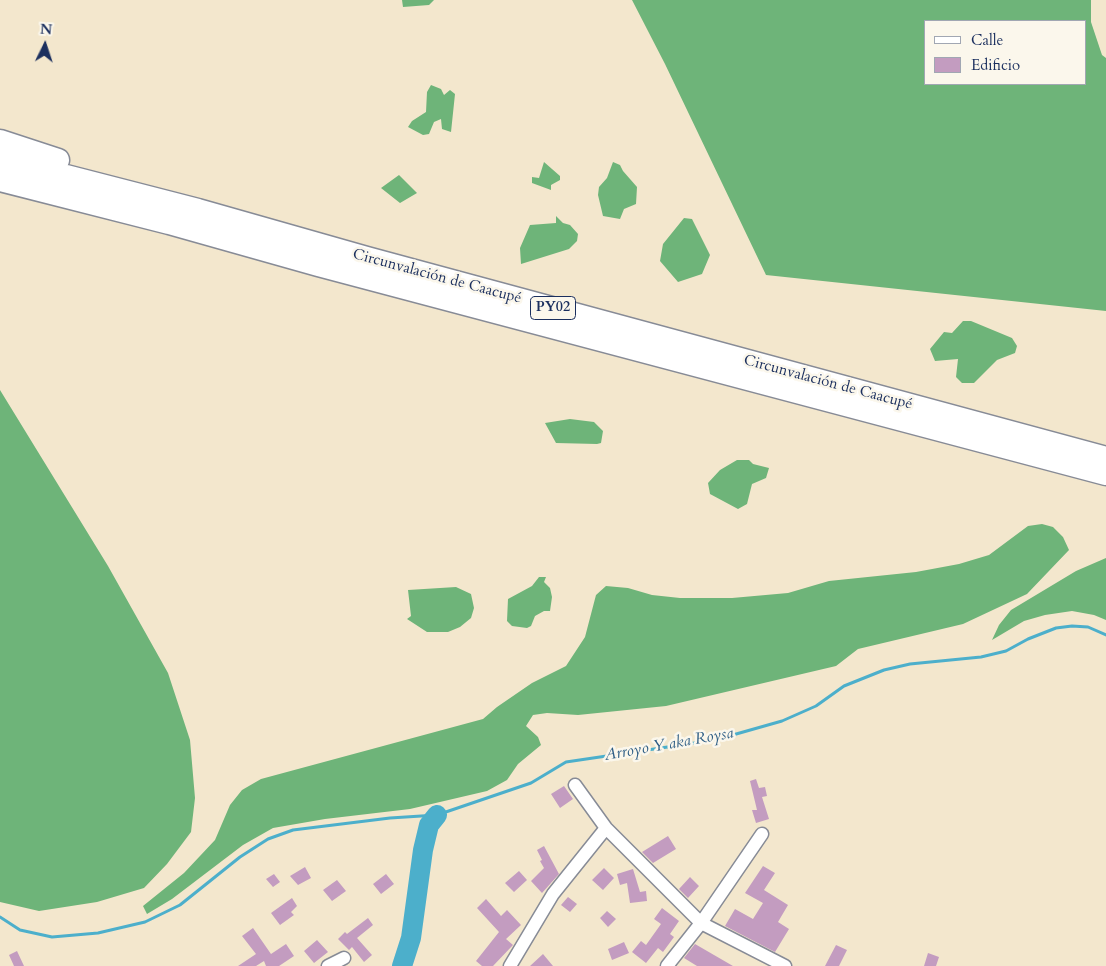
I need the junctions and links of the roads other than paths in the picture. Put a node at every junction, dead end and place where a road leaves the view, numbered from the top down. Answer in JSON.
{"nodes":[{"id":1,"x":0,"y":141,"type":"edge"},
{"id":2,"x":0,"y":159,"type":"edge"},
{"id":3,"x":0,"y":180,"type":"edge"},
{"id":4,"x":26,"y":187,"type":"junction"},
{"id":5,"x":0,"y":188,"type":"edge"},
{"id":6,"x":198,"y":210,"type":"junction"},
{"id":7,"x":1106,"y":458,"type":"edge"},
{"id":8,"x":1106,"y":474,"type":"edge"},
{"id":9,"x":575,"y":786,"type":"dead end"},
{"id":10,"x":606,"y":828,"type":"junction"},
{"id":11,"x":762,"y":834,"type":"dead end"},
{"id":12,"x":701,"y":923,"type":"junction"},
{"id":13,"x":344,"y":958,"type":"dead end"},
{"id":14,"x":328,"y":966,"type":"edge"},
{"id":15,"x":510,"y":966,"type":"edge"},
{"id":16,"x":667,"y":966,"type":"edge"},
{"id":17,"x":785,"y":966,"type":"edge"}],
"edges":[{"from":1,"to":6,"type":"highway"},
{"from":2,"to":6,"type":"highway","name":"Circunvalación de Caacupé","number":"PY02"},
{"from":3,"to":4,"type":"highway","name":"Circunvalación de Caacupé","number":"PY02"},
{"from":4,"to":5,"type":"highway"},
{"from":4,"to":8,"type":"highway","name":"Circunvalación de Caacupé","number":"PY02"},
{"from":6,"to":7,"type":"highway","name":"Circunvalación de Caacupé","number":"PY02"},
{"from":9,"to":10,"type":"street"},
{"from":10,"to":12,"type":"street"},
{"from":10,"to":15,"type":"street"},
{"from":11,"to":12,"type":"street"},
{"from":12,"to":16,"type":"street"},
{"from":12,"to":17,"type":"street"},
{"from":13,"to":14,"type":"street"}]}
